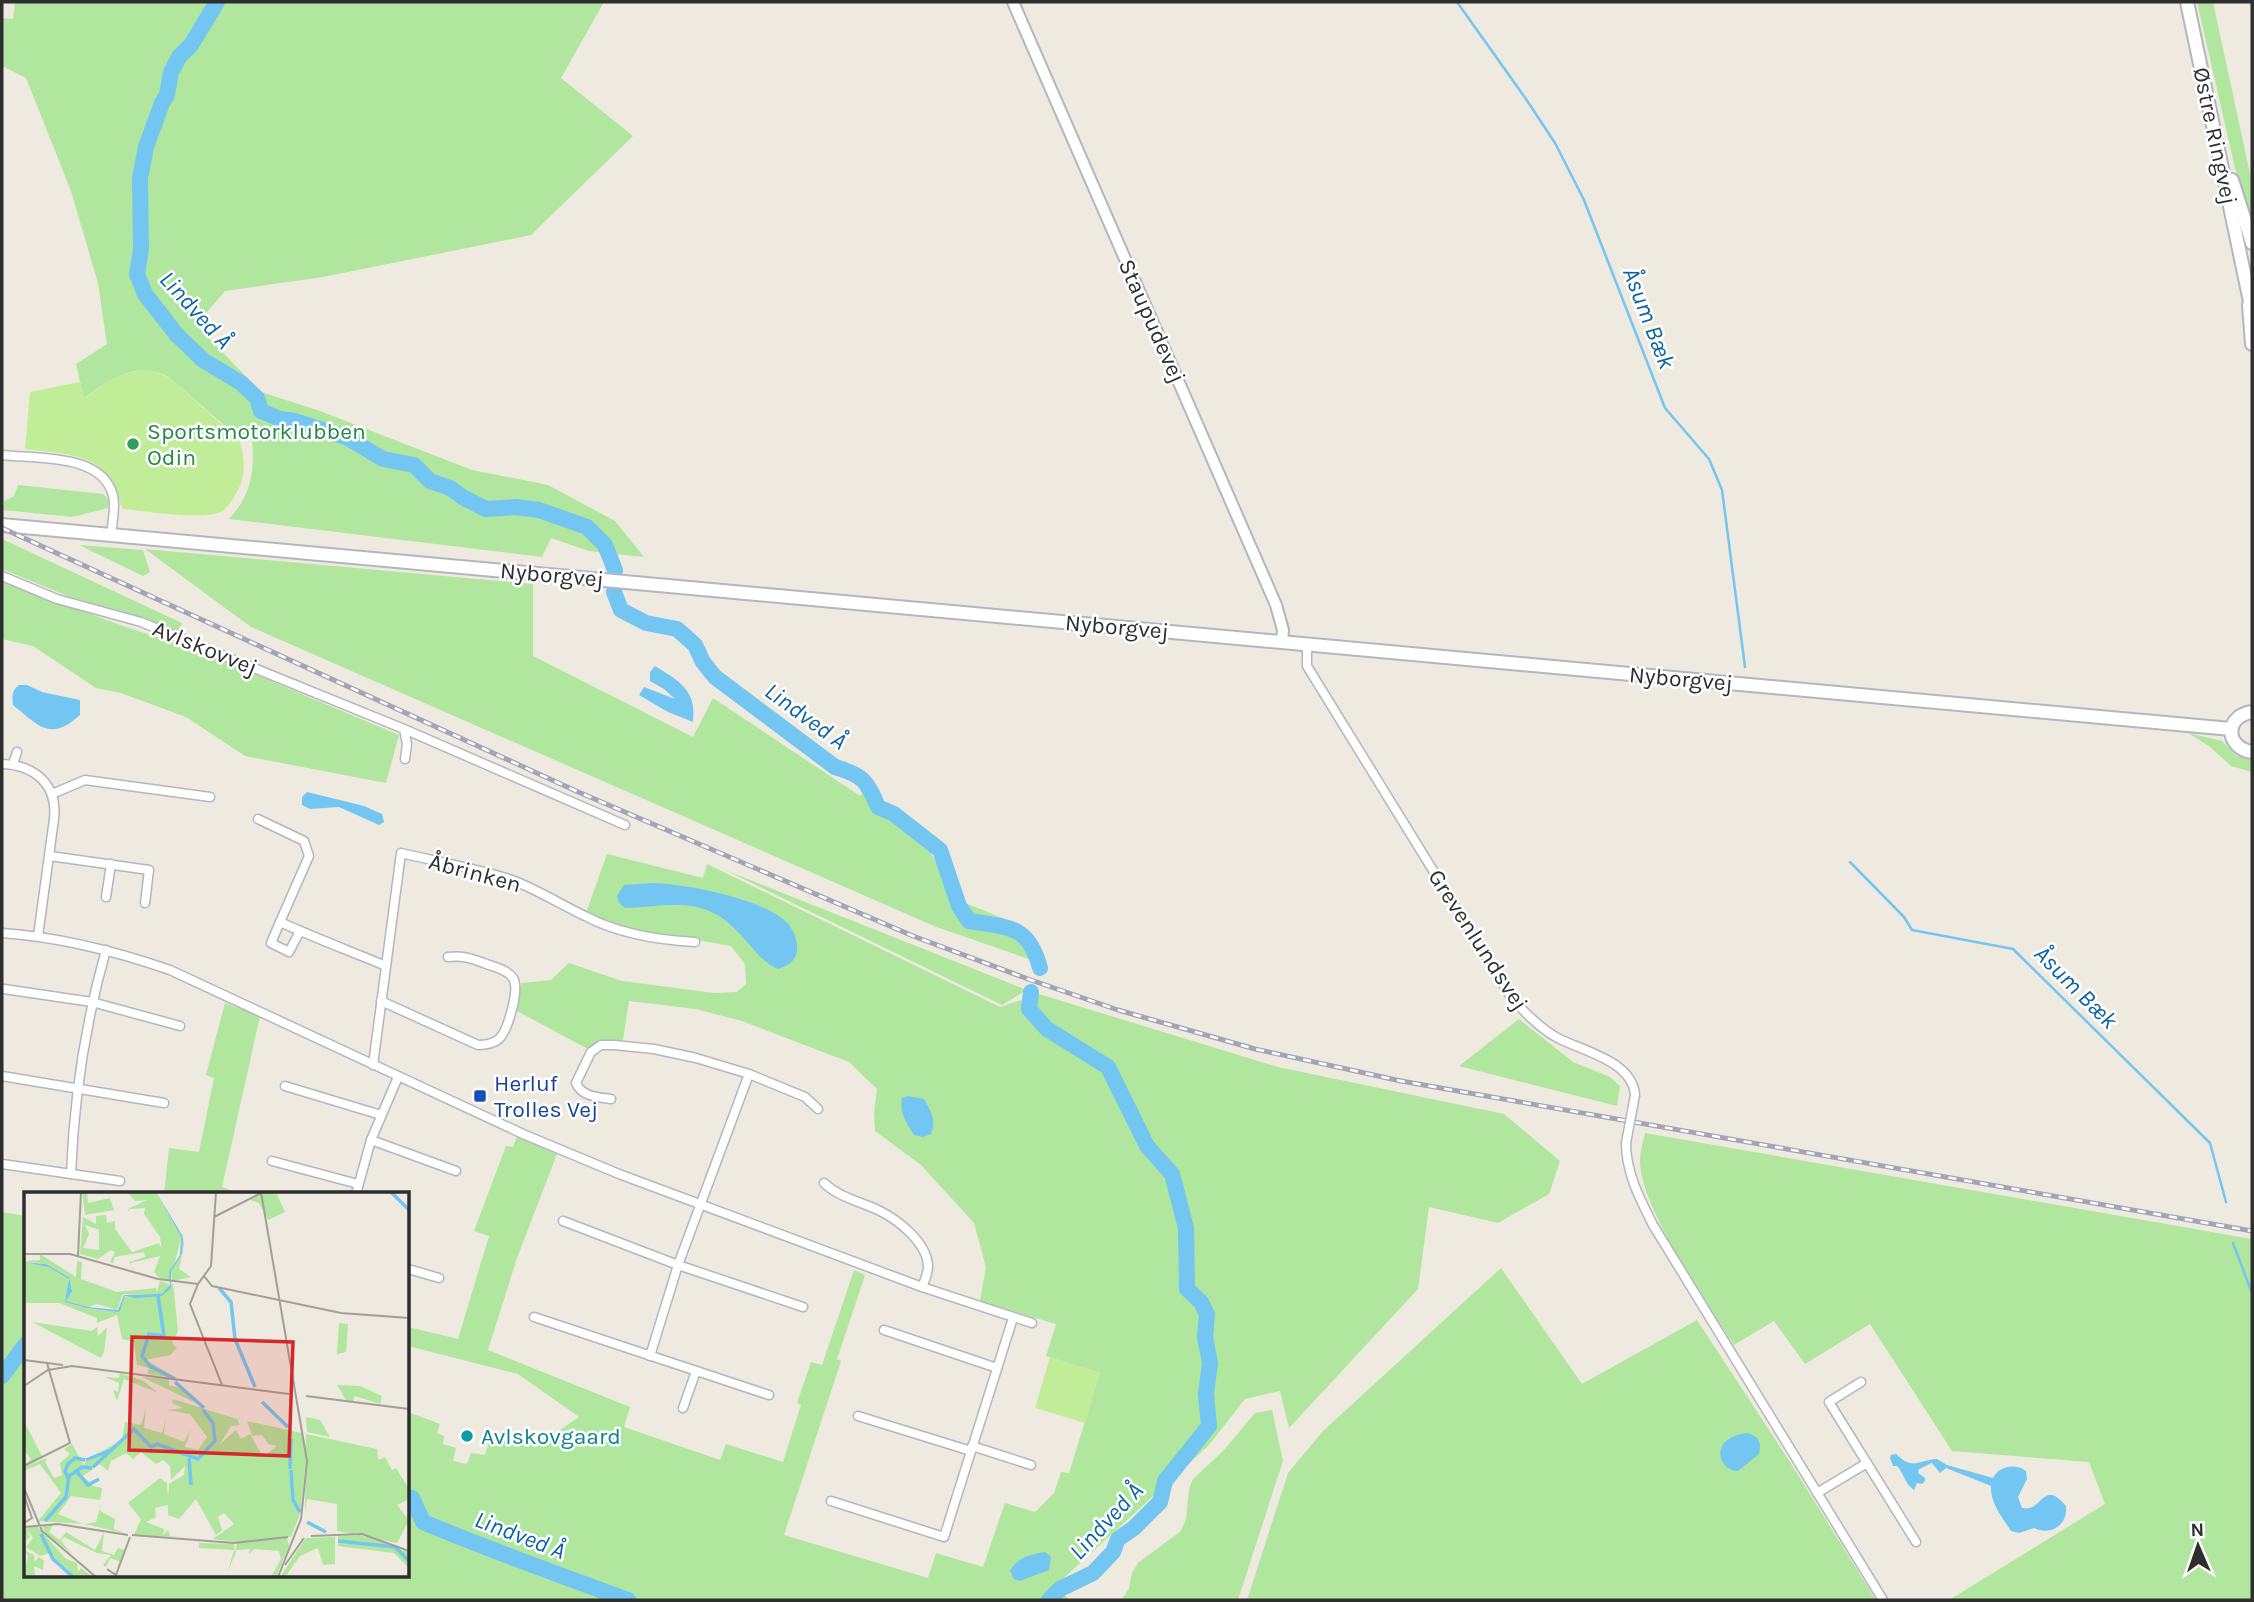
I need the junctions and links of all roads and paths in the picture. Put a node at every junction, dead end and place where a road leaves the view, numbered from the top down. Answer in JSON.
{"nodes":[{"id":1,"x":1013,"y":2,"type":"edge"},
{"id":2,"x":2186,"y":2,"type":"edge"},
{"id":3,"x":2212,"y":119,"type":"junction"},
{"id":4,"x":2252,"y":243,"type":"edge"},
{"id":5,"x":2249,"y":294,"type":"junction"},
{"id":6,"x":2252,"y":311,"type":"edge"},
{"id":7,"x":2252,"y":344,"type":"edge"},
{"id":8,"x":2,"y":455,"type":"edge"},
{"id":9,"x":2,"y":525,"type":"edge"},
{"id":10,"x":111,"y":535,"type":"junction"},
{"id":11,"x":2,"y":576,"type":"edge"},
{"id":12,"x":1282,"y":642,"type":"junction"},
{"id":13,"x":1307,"y":645,"type":"junction"},
{"id":14,"x":2251,"y":711,"type":"edge"},
{"id":15,"x":404,"y":729,"type":"junction"},
{"id":16,"x":2231,"y":729,"type":"junction"},
{"id":17,"x":16,"y":752,"type":"dead end"},
{"id":18,"x":2252,"y":752,"type":"edge"},
{"id":19,"x":405,"y":759,"type":"dead end"},
{"id":20,"x":2,"y":764,"type":"edge"},
{"id":21,"x":13,"y":764,"type":"junction"},
{"id":22,"x":52,"y":794,"type":"junction"},
{"id":23,"x":210,"y":797,"type":"dead end"},
{"id":24,"x":258,"y":819,"type":"dead end"},
{"id":25,"x":625,"y":825,"type":"dead end"},
{"id":26,"x":50,"y":856,"type":"junction"},
{"id":27,"x":111,"y":864,"type":"junction"},
{"id":28,"x":106,"y":897,"type":"dead end"},
{"id":29,"x":145,"y":903,"type":"dead end"},
{"id":30,"x":280,"y":922,"type":"junction"},
{"id":31,"x":300,"y":931,"type":"junction"},
{"id":32,"x":2,"y":933,"type":"edge"},
{"id":33,"x":38,"y":936,"type":"junction"},
{"id":34,"x":695,"y":942,"type":"dead end"},
{"id":35,"x":106,"y":950,"type":"junction"},
{"id":36,"x":448,"y":957,"type":"dead end"},
{"id":37,"x":386,"y":967,"type":"junction"},
{"id":38,"x":4,"y":989,"type":"dead end"},
{"id":39,"x":382,"y":1001,"type":"junction"},
{"id":40,"x":92,"y":1002,"type":"junction"},
{"id":41,"x":180,"y":1027,"type":"dead end"},
{"id":42,"x":373,"y":1065,"type":"junction"},
{"id":43,"x":749,"y":1074,"type":"junction"},
{"id":44,"x":2,"y":1076,"type":"edge"},
{"id":45,"x":398,"y":1077,"type":"junction"},
{"id":46,"x":285,"y":1086,"type":"dead end"},
{"id":47,"x":77,"y":1087,"type":"junction"},
{"id":48,"x":611,"y":1099,"type":"dead end"},
{"id":49,"x":164,"y":1103,"type":"dead end"},
{"id":50,"x":818,"y":1109,"type":"dead end"},
{"id":51,"x":381,"y":1115,"type":"junction"},
{"id":52,"x":371,"y":1140,"type":"junction"},
{"id":53,"x":272,"y":1161,"type":"dead end"},
{"id":54,"x":2,"y":1164,"type":"edge"},
{"id":55,"x":456,"y":1171,"type":"dead end"},
{"id":56,"x":71,"y":1174,"type":"junction"},
{"id":57,"x":120,"y":1181,"type":"dead end"},
{"id":58,"x":824,"y":1183,"type":"dead end"},
{"id":59,"x":358,"y":1184,"type":"junction"},
{"id":60,"x":356,"y":1192,"type":"edge"},
{"id":61,"x":699,"y":1205,"type":"junction"},
{"id":62,"x":563,"y":1222,"type":"dead end"},
{"id":63,"x":678,"y":1265,"type":"junction"},
{"id":64,"x":410,"y":1270,"type":"edge"},
{"id":65,"x":439,"y":1278,"type":"dead end"},
{"id":66,"x":922,"y":1287,"type":"junction"},
{"id":67,"x":803,"y":1307,"type":"dead end"},
{"id":68,"x":534,"y":1317,"type":"dead end"},
{"id":69,"x":1013,"y":1318,"type":"junction"},
{"id":70,"x":1031,"y":1323,"type":"dead end"},
{"id":71,"x":884,"y":1331,"type":"dead end"},
{"id":72,"x":650,"y":1356,"type":"junction"},
{"id":73,"x":997,"y":1368,"type":"junction"},
{"id":74,"x":696,"y":1371,"type":"junction"},
{"id":75,"x":1861,"y":1382,"type":"dead end"},
{"id":76,"x":769,"y":1395,"type":"dead end"},
{"id":77,"x":684,"y":1408,"type":"dead end"},
{"id":78,"x":858,"y":1416,"type":"dead end"},
{"id":79,"x":971,"y":1449,"type":"junction"},
{"id":80,"x":1867,"y":1463,"type":"junction"},
{"id":81,"x":1031,"y":1465,"type":"dead end"},
{"id":82,"x":1818,"y":1493,"type":"junction"},
{"id":83,"x":831,"y":1502,"type":"dead end"},
{"id":84,"x":1916,"y":1542,"type":"dead end"},
{"id":85,"x":1883,"y":1600,"type":"edge"}],
"edges":[{"from":1,"to":12,"type":"street","name":"Staupudevej"},
{"from":2,"to":3,"type":"main road","name":"Østre Ringvej"},
{"from":3,"to":4,"type":"main road"},
{"from":3,"to":5,"type":"main road","name":"Østre Ringvej"},
{"from":5,"to":6,"type":"main road","name":"Østre Ringvej"},
{"from":5,"to":7,"type":"main road"},
{"from":8,"to":10,"type":"street"},
{"from":9,"to":10,"type":"main road","name":"Nyborgvej"},
{"from":10,"to":12,"type":"main road","name":"Nyborgvej"},
{"from":11,"to":15,"type":"street","name":"Avlskovvej"},
{"from":12,"to":13,"type":"main road","name":"Nyborgvej"},
{"from":13,"to":16,"type":"main road","name":"Nyborgvej"},
{"from":13,"to":82,"type":"street","name":"Grevenlundsvej","bridge":true},
{"from":14,"to":16,"type":"main road"},
{"from":15,"to":19,"type":"street"},
{"from":15,"to":25,"type":"street","name":"Avlskovvej"},
{"from":16,"to":18,"type":"main road"},
{"from":17,"to":21,"type":"street"},
{"from":20,"to":21,"type":"street"},
{"from":21,"to":22,"type":"street"},
{"from":22,"to":23,"type":"street"},
{"from":22,"to":26,"type":"street"},
{"from":24,"to":30,"type":"street"},
{"from":26,"to":27,"type":"street"},
{"from":26,"to":33,"type":"street"},
{"from":27,"to":28,"type":"street"},
{"from":27,"to":29,"type":"street"},
{"from":30,"to":31,"type":"street"},
{"from":30,"to":31,"type":"street"},
{"from":31,"to":37,"type":"street"},
{"from":32,"to":33,"type":"street"},
{"from":33,"to":35,"type":"street"},
{"from":34,"to":37,"type":"street","name":"Åbrinken"},
{"from":35,"to":40,"type":"street"},
{"from":35,"to":42,"type":"street"},
{"from":36,"to":39,"type":"street"},
{"from":37,"to":39,"type":"street","name":"Åbrinken"},
{"from":38,"to":40,"type":"street"},
{"from":39,"to":42,"type":"street","name":"Åbrinken"},
{"from":40,"to":41,"type":"street"},
{"from":40,"to":47,"type":"street"},
{"from":42,"to":45,"type":"street"},
{"from":43,"to":48,"type":"street"},
{"from":43,"to":50,"type":"street"},
{"from":43,"to":61,"type":"street"},
{"from":44,"to":47,"type":"street"},
{"from":45,"to":51,"type":"street"},
{"from":45,"to":61,"type":"street"},
{"from":46,"to":51,"type":"street"},
{"from":47,"to":49,"type":"street"},
{"from":47,"to":56,"type":"street"},
{"from":51,"to":52,"type":"street"},
{"from":52,"to":55,"type":"street"},
{"from":52,"to":59,"type":"street"},
{"from":53,"to":59,"type":"street"},
{"from":54,"to":56,"type":"street"},
{"from":56,"to":57,"type":"street"},
{"from":58,"to":66,"type":"street"},
{"from":59,"to":60,"type":"street"},
{"from":61,"to":63,"type":"street"},
{"from":61,"to":66,"type":"street"},
{"from":62,"to":63,"type":"street"},
{"from":63,"to":67,"type":"street"},
{"from":63,"to":72,"type":"street"},
{"from":64,"to":65,"type":"street"},
{"from":66,"to":69,"type":"street"},
{"from":68,"to":72,"type":"street"},
{"from":69,"to":70,"type":"street"},
{"from":69,"to":73,"type":"street"},
{"from":71,"to":73,"type":"street"},
{"from":72,"to":74,"type":"street"},
{"from":73,"to":79,"type":"street"},
{"from":74,"to":76,"type":"street"},
{"from":74,"to":77,"type":"street"},
{"from":75,"to":80,"type":"street"},
{"from":78,"to":79,"type":"street"},
{"from":79,"to":81,"type":"street"},
{"from":79,"to":83,"type":"street"},
{"from":80,"to":82,"type":"street"},
{"from":80,"to":84,"type":"street"},
{"from":82,"to":85,"type":"street","name":"Grevenlundsvej"}]}
